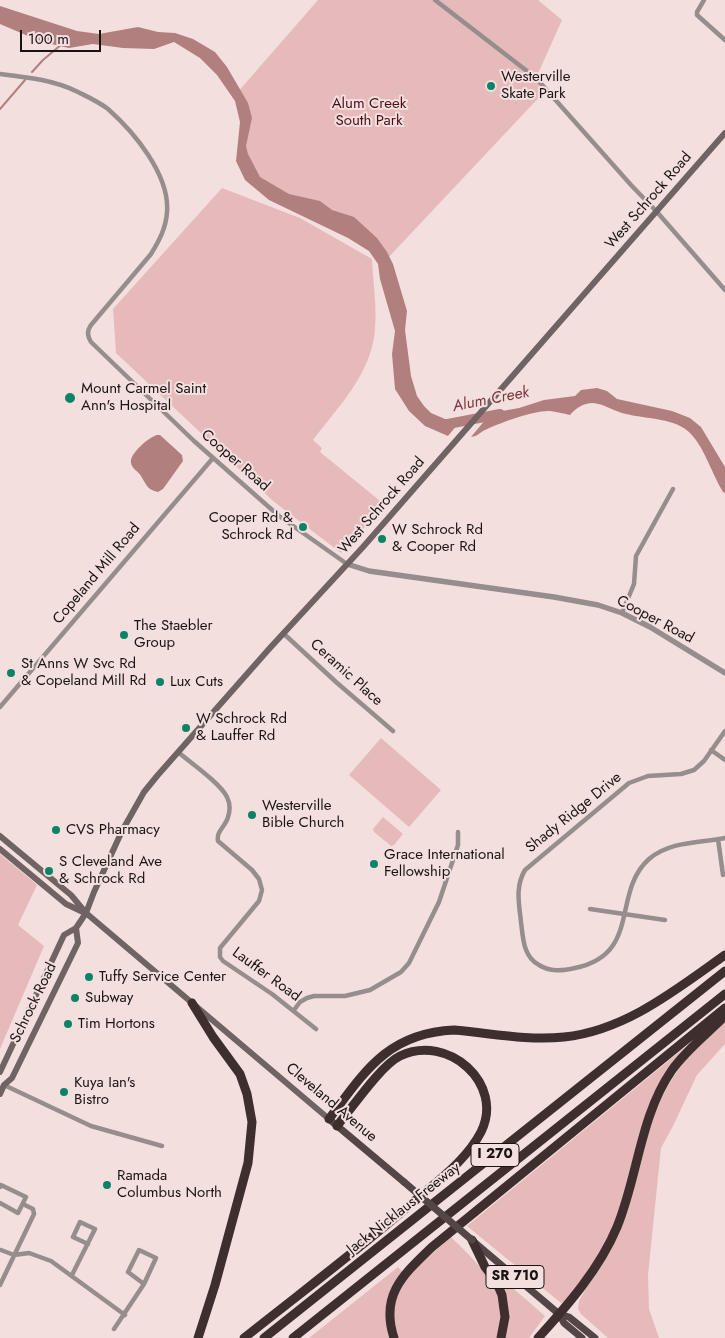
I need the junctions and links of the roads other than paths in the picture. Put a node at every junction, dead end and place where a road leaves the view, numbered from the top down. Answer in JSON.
{"nodes":[{"id":1,"x":434,"y":0,"type":"edge"},
{"id":2,"x":704,"y":0,"type":"edge"},
{"id":3,"x":725,"y":40,"type":"edge"},
{"id":4,"x":0,"y":74,"type":"edge"},
{"id":5,"x":725,"y":133,"type":"edge"},
{"id":6,"x":657,"y":212,"type":"junction"},
{"id":7,"x":725,"y":290,"type":"edge"},
{"id":8,"x":213,"y":458,"type":"junction"},
{"id":9,"x":673,"y":489,"type":"dead end"},
{"id":10,"x":348,"y":564,"type":"junction"},
{"id":11,"x":622,"y":613,"type":"junction"},
{"id":12,"x":283,"y":633,"type":"junction"},
{"id":13,"x":725,"y":673,"type":"edge"},
{"id":14,"x":0,"y":707,"type":"edge"},
{"id":15,"x":392,"y":731,"type":"dead end"},
{"id":16,"x":725,"y":731,"type":"edge"},
{"id":17,"x":711,"y":750,"type":"junction"},
{"id":18,"x":178,"y":752,"type":"junction"},
{"id":19,"x":725,"y":760,"type":"edge"},
{"id":20,"x":458,"y":832,"type":"dead end"},
{"id":21,"x":0,"y":836,"type":"edge"},
{"id":22,"x":725,"y":838,"type":"edge"},
{"id":23,"x":718,"y":839,"type":"junction"},
{"id":24,"x":0,"y":849,"type":"edge"},
{"id":25,"x":723,"y":875,"type":"dead end"},
{"id":26,"x":590,"y":909,"type":"dead end"},
{"id":27,"x":86,"y":913,"type":"junction"},
{"id":28,"x":625,"y":914,"type":"junction"},
{"id":29,"x":665,"y":920,"type":"dead end"},
{"id":30,"x":76,"y":928,"type":"junction"},
{"id":31,"x":725,"y":955,"type":"edge"},
{"id":32,"x":725,"y":971,"type":"edge"},
{"id":33,"x":725,"y":994,"type":"edge"},
{"id":34,"x":192,"y":1003,"type":"junction"},
{"id":35,"x":725,"y":1008,"type":"edge"},
{"id":36,"x":294,"y":1010,"type":"junction"},
{"id":37,"x":725,"y":1016,"type":"edge"},
{"id":38,"x":316,"y":1029,"type":"dead end"},
{"id":39,"x":0,"y":1072,"type":"edge"},
{"id":40,"x":4,"y":1085,"type":"junction"},
{"id":41,"x":0,"y":1094,"type":"edge"},
{"id":42,"x":329,"y":1119,"type":"junction"},
{"id":43,"x":338,"y":1126,"type":"junction"},
{"id":44,"x":162,"y":1146,"type":"dead end"},
{"id":45,"x":0,"y":1187,"type":"edge"},
{"id":46,"x":0,"y":1203,"type":"edge"},
{"id":47,"x":23,"y":1204,"type":"junction"},
{"id":48,"x":472,"y":1240,"type":"junction"},
{"id":49,"x":88,"y":1244,"type":"junction"},
{"id":50,"x":1,"y":1250,"type":"edge"},
{"id":51,"x":14,"y":1255,"type":"junction"},
{"id":52,"x":72,"y":1275,"type":"junction"},
{"id":53,"x":144,"y":1284,"type":"junction"},
{"id":54,"x":0,"y":1285,"type":"edge"},
{"id":55,"x":559,"y":1314,"type":"junction"},
{"id":56,"x":124,"y":1315,"type":"junction"},
{"id":57,"x":114,"y":1329,"type":"dead end"},
{"id":58,"x":198,"y":1338,"type":"edge"},
{"id":59,"x":244,"y":1338,"type":"edge"},
{"id":60,"x":264,"y":1338,"type":"edge"},
{"id":61,"x":293,"y":1338,"type":"edge"},
{"id":62,"x":394,"y":1338,"type":"edge"},
{"id":63,"x":501,"y":1338,"type":"edge"},
{"id":64,"x":538,"y":1338,"type":"edge"},
{"id":65,"x":582,"y":1338,"type":"edge"},
{"id":66,"x":595,"y":1338,"type":"edge"}],
"edges":[{"from":1,"to":6,"type":"street"},
{"from":2,"to":3,"type":"street"},
{"from":4,"to":8,"type":"street","name":"Cooper Road"},
{"from":5,"to":6,"type":"main road","name":"West Schrock Road"},
{"from":6,"to":7,"type":"street"},
{"from":6,"to":10,"type":"main road","name":"West Schrock Road"},
{"from":8,"to":10,"type":"street","name":"Cooper Road"},
{"from":8,"to":14,"type":"street","name":"Copeland Mill Road"},
{"from":9,"to":11,"type":"street"},
{"from":10,"to":11,"type":"street","name":"Cooper Road"},
{"from":10,"to":12,"type":"main road","name":"West Schrock Road"},
{"from":11,"to":13,"type":"street","name":"Cooper Road"},
{"from":12,"to":15,"type":"street","name":"Ceramic Place"},
{"from":12,"to":18,"type":"main road","name":"West Schrock Road"},
{"from":16,"to":17,"type":"street","name":"Shady Ridge Drive"},
{"from":17,"to":19,"type":"street"},
{"from":17,"to":28,"type":"street","name":"Shady Ridge Drive"},
{"from":18,"to":27,"type":"main road","name":"West Schrock Road"},
{"from":18,"to":36,"type":"street","name":"Lauffer Road"},
{"from":20,"to":36,"type":"street"},
{"from":21,"to":27,"type":"main road"},
{"from":22,"to":23,"type":"street"},
{"from":23,"to":25,"type":"street"},
{"from":23,"to":28,"type":"street"},
{"from":24,"to":27,"type":"main road"},
{"from":26,"to":28,"type":"street"},
{"from":27,"to":30,"type":"main road","name":"Schrock Road"},
{"from":27,"to":34,"type":"main road","name":"Cleveland Avenue","number":"SR 710"},
{"from":28,"to":29,"type":"street"},
{"from":30,"to":39,"type":"main road","name":"Schrock Road"},
{"from":30,"to":40,"type":"main road","name":"Schrock Road"},
{"from":31,"to":42,"type":"highway"},
{"from":32,"to":60,"type":"highway","name":"Jack Nicklaus Freeway","number":"I 270"},
{"from":33,"to":61,"type":"highway","name":"Jack Nicklaus Freeway","number":"I 270"},
{"from":34,"to":42,"type":"main road","name":"Cleveland Avenue","number":"SR 710"},
{"from":34,"to":58,"type":"highway"},
{"from":35,"to":62,"type":"highway"},
{"from":36,"to":38,"type":"street","name":"Lauffer Road"},
{"from":37,"to":55,"type":"highway"},
{"from":39,"to":40,"type":"main road","name":"Schrock Road"},
{"from":40,"to":41,"type":"main road","name":"Schrock Road"},
{"from":40,"to":44,"type":"street"},
{"from":42,"to":43,"type":"main road","name":"Cleveland Avenue","number":"SR 710"},
{"from":43,"to":48,"type":"main road","name":"Cleveland Avenue","number":"SR 710","bridge":true},
{"from":43,"to":59,"type":"highway"},
{"from":45,"to":47,"type":"street"},
{"from":46,"to":47,"type":"street"},
{"from":47,"to":51,"type":"street"},
{"from":48,"to":55,"type":"main road","name":"Cleveland Avenue","number":"SR 710"},
{"from":48,"to":63,"type":"highway"},
{"from":49,"to":49,"type":"street"},
{"from":49,"to":52,"type":"street"},
{"from":50,"to":51,"type":"street"},
{"from":51,"to":52,"type":"street"},
{"from":51,"to":54,"type":"street"},
{"from":52,"to":56,"type":"street"},
{"from":53,"to":53,"type":"street"},
{"from":53,"to":56,"type":"street"},
{"from":55,"to":64,"type":"highway"},
{"from":55,"to":65,"type":"main road","name":"Cleveland Avenue"},
{"from":55,"to":66,"type":"main road","name":"Cleveland Avenue"},
{"from":56,"to":57,"type":"street"}]}
